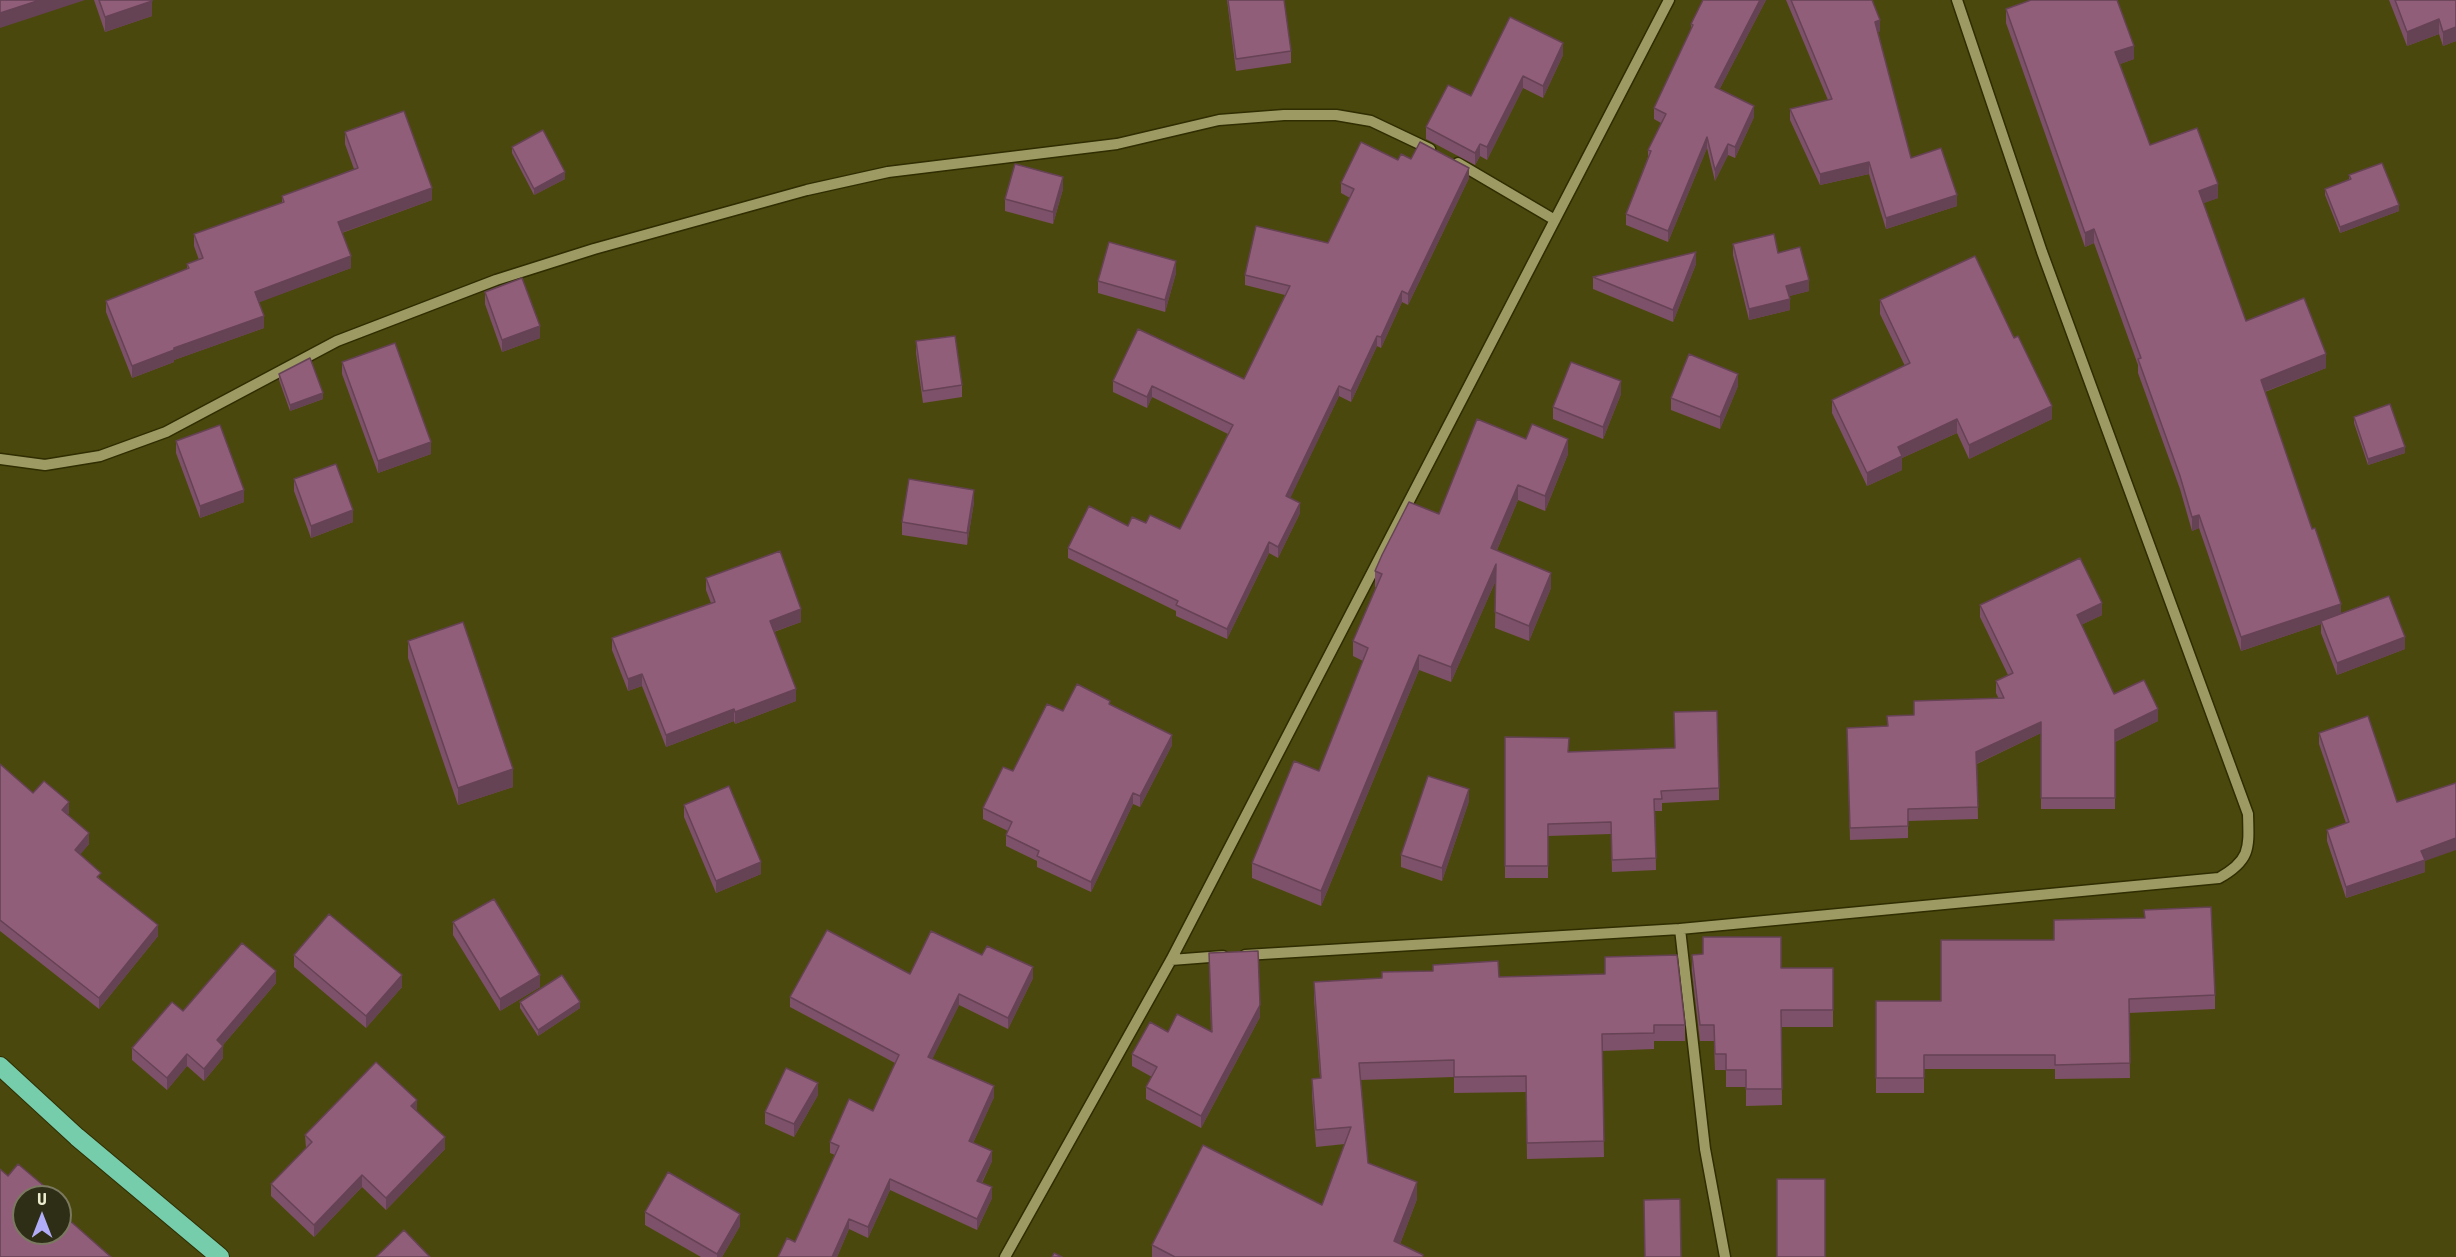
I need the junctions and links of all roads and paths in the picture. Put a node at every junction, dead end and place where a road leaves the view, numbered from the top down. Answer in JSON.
{"nodes":[{"id":1,"x":1669,"y":0,"type":"edge"},
{"id":2,"x":1957,"y":0,"type":"edge"},
{"id":3,"x":1555,"y":220,"type":"junction"},
{"id":4,"x":0,"y":459,"type":"edge"},
{"id":5,"x":1680,"y":929,"type":"junction"},
{"id":6,"x":1171,"y":960,"type":"junction"},
{"id":7,"x":0,"y":1066,"type":"edge"},
{"id":8,"x":220,"y":1257,"type":"edge"},
{"id":9,"x":1005,"y":1257,"type":"edge"},
{"id":10,"x":1725,"y":1257,"type":"edge"}],
"edges":[{"from":1,"to":3,"type":"street"},
{"from":2,"to":5,"type":"street"},
{"from":3,"to":4,"type":"street"},
{"from":3,"to":6,"type":"street"},
{"from":5,"to":6,"type":"street"},
{"from":5,"to":10,"type":"street"},
{"from":6,"to":9,"type":"street"},
{"from":7,"to":8,"type":"highway"}]}
